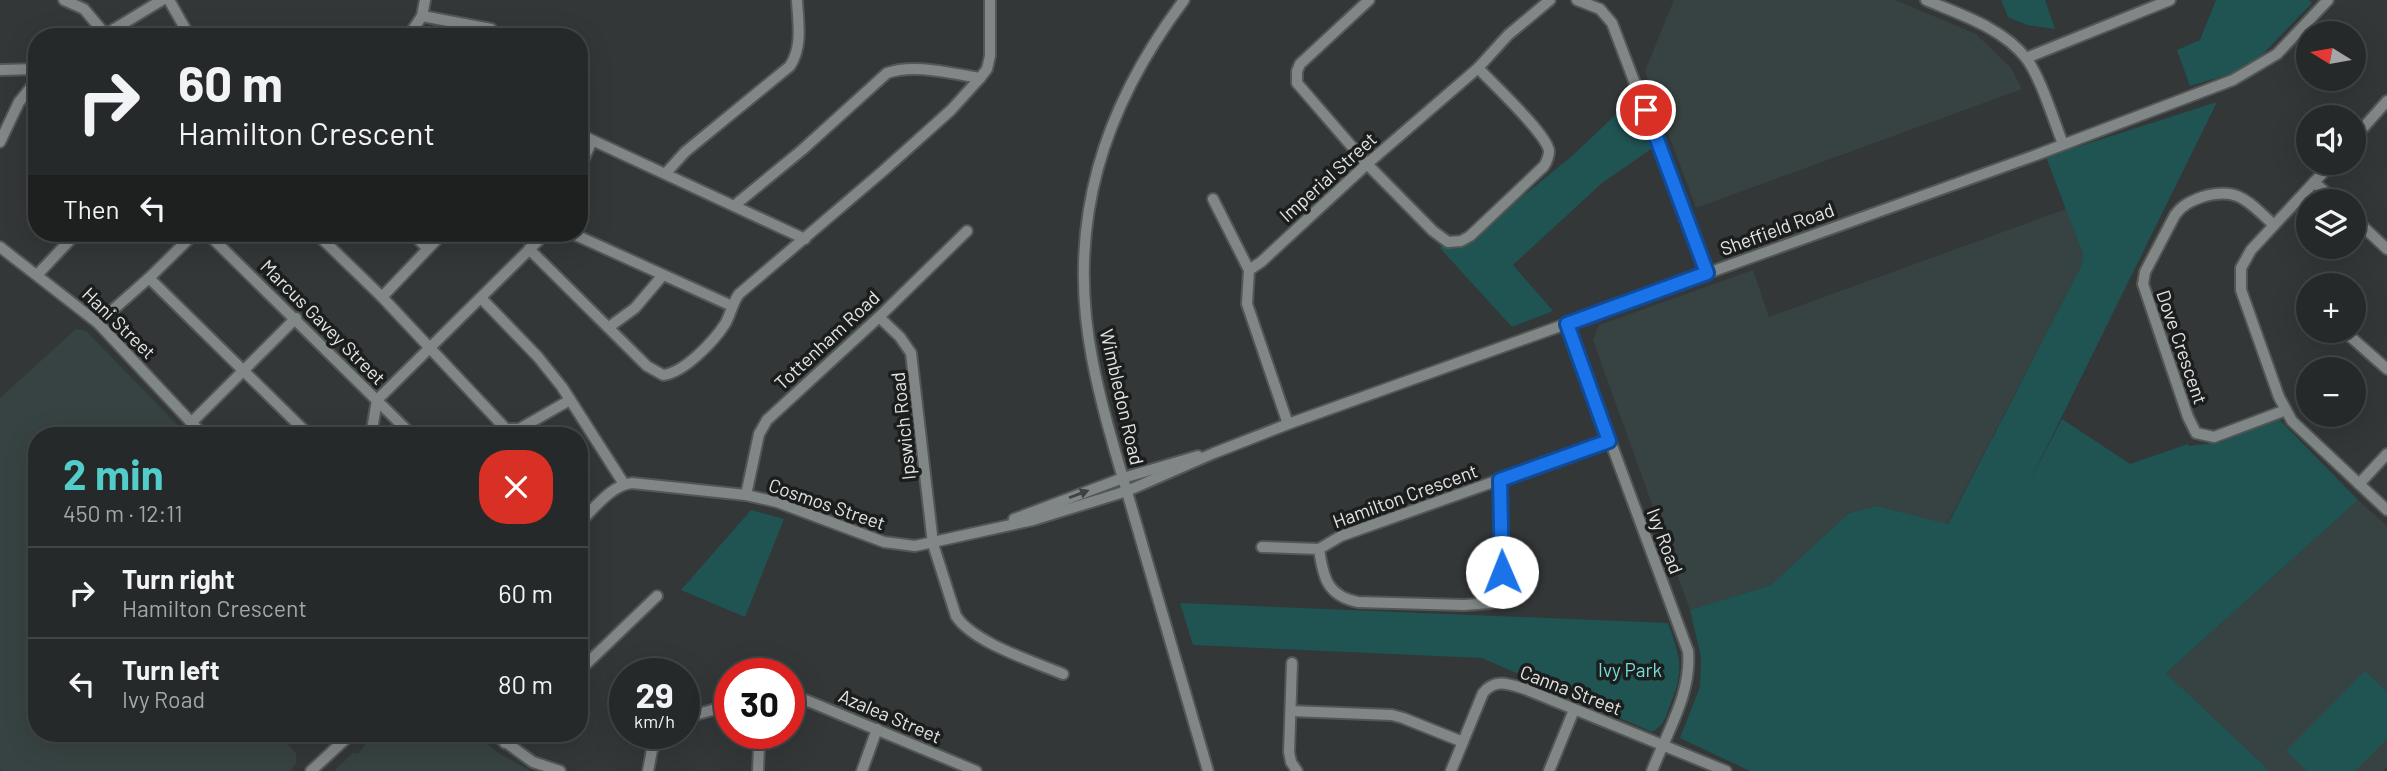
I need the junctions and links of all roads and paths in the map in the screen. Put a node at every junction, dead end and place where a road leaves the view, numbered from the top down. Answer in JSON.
{"nodes":[{"id":1,"x":64,"y":0,"type":"edge"},
{"id":2,"x":162,"y":0,"type":"edge"},
{"id":3,"x":169,"y":0,"type":"edge"},
{"id":4,"x":425,"y":0,"type":"edge"},
{"id":5,"x":797,"y":0,"type":"edge"},
{"id":6,"x":990,"y":0,"type":"edge"},
{"id":7,"x":1184,"y":0,"type":"edge"},
{"id":8,"x":1369,"y":0,"type":"edge"},
{"id":9,"x":1550,"y":0,"type":"edge"},
{"id":10,"x":1577,"y":0,"type":"edge"},
{"id":11,"x":1926,"y":0,"type":"edge"},
{"id":12,"x":2170,"y":0,"type":"edge"},
{"id":13,"x":2328,"y":0,"type":"edge"},
{"id":14,"x":85,"y":4,"type":"edge"},
{"id":15,"x":422,"y":16,"type":"junction"},
{"id":16,"x":98,"y":28,"type":"edge"},
{"id":17,"x":116,"y":28,"type":"edge"},
{"id":18,"x":185,"y":28,"type":"edge"},
{"id":19,"x":414,"y":28,"type":"edge"},
{"id":20,"x":486,"y":28,"type":"edge"},
{"id":21,"x":2026,"y":58,"type":"junction"},
{"id":22,"x":1478,"y":68,"type":"junction"},
{"id":23,"x":0,"y":69,"type":"edge"},
{"id":24,"x":28,"y":69,"type":"edge"},
{"id":25,"x":980,"y":78,"type":"junction"},
{"id":26,"x":27,"y":91,"type":"edge"},
{"id":27,"x":2386,"y":105,"type":"edge"},
{"id":28,"x":2366,"y":126,"type":"edge"},
{"id":29,"x":1,"y":139,"type":"edge"},
{"id":30,"x":588,"y":139,"type":"edge"},
{"id":31,"x":592,"y":141,"type":"junction"},
{"id":32,"x":2063,"y":144,"type":"junction"},
{"id":33,"x":588,"y":150,"type":"edge"},
{"id":34,"x":1367,"y":164,"type":"junction"},
{"id":35,"x":666,"y":173,"type":"junction"},
{"id":36,"x":2321,"y":175,"type":"edge"},
{"id":37,"x":2314,"y":182,"type":"junction"},
{"id":38,"x":2322,"y":189,"type":"edge"},
{"id":39,"x":1213,"y":199,"type":"dead end"},
{"id":40,"x":735,"y":205,"type":"junction"},
{"id":41,"x":2274,"y":225,"type":"junction"},
{"id":42,"x":2366,"y":229,"type":"edge"},
{"id":43,"x":967,"y":231,"type":"dead end"},
{"id":44,"x":805,"y":239,"type":"junction"},
{"id":45,"x":588,"y":241,"type":"edge"},
{"id":46,"x":68,"y":242,"type":"edge"},
{"id":47,"x":186,"y":242,"type":"edge"},
{"id":48,"x":217,"y":242,"type":"edge"},
{"id":49,"x":325,"y":242,"type":"edge"},
{"id":50,"x":421,"y":242,"type":"edge"},
{"id":51,"x":433,"y":242,"type":"edge"},
{"id":52,"x":536,"y":242,"type":"edge"},
{"id":53,"x":0,"y":247,"type":"edge"},
{"id":54,"x":427,"y":248,"type":"junction"},
{"id":55,"x":2387,"y":248,"type":"edge"},
{"id":56,"x":529,"y":249,"type":"junction"},
{"id":57,"x":1249,"y":271,"type":"junction"},
{"id":58,"x":1707,"y":273,"type":"junction"},
{"id":59,"x":37,"y":275,"type":"junction"},
{"id":60,"x":663,"y":275,"type":"junction"},
{"id":61,"x":149,"y":278,"type":"junction"},
{"id":62,"x":382,"y":296,"type":"junction"},
{"id":63,"x":481,"y":298,"type":"junction"},
{"id":64,"x":732,"y":306,"type":"junction"},
{"id":65,"x":879,"y":317,"type":"junction"},
{"id":66,"x":296,"y":318,"type":"junction"},
{"id":67,"x":98,"y":323,"type":"junction"},
{"id":68,"x":1567,"y":324,"type":"junction"},
{"id":69,"x":609,"y":327,"type":"junction"},
{"id":70,"x":2358,"y":343,"type":"edge"},
{"id":71,"x":430,"y":347,"type":"junction"},
{"id":72,"x":2387,"y":369,"type":"edge"},
{"id":73,"x":245,"y":371,"type":"junction"},
{"id":74,"x":377,"y":400,"type":"junction"},
{"id":75,"x":570,"y":400,"type":"junction"},
{"id":76,"x":2286,"y":410,"type":"junction"},
{"id":77,"x":192,"y":422,"type":"junction"},
{"id":78,"x":1288,"y":424,"type":"junction"},
{"id":79,"x":196,"y":427,"type":"edge"},
{"id":80,"x":301,"y":427,"type":"edge"},
{"id":81,"x":372,"y":427,"type":"edge"},
{"id":82,"x":404,"y":427,"type":"edge"},
{"id":83,"x":504,"y":427,"type":"edge"},
{"id":84,"x":523,"y":427,"type":"edge"},
{"id":85,"x":587,"y":427,"type":"edge"},
{"id":86,"x":588,"y":428,"type":"edge"},
{"id":87,"x":1609,"y":441,"type":"junction"},
{"id":88,"x":1214,"y":453,"type":"junction"},
{"id":89,"x":2387,"y":454,"type":"edge"},
{"id":90,"x":1123,"y":478,"type":"junction"},
{"id":91,"x":1500,"y":480,"type":"junction"},
{"id":92,"x":624,"y":484,"type":"junction"},
{"id":93,"x":2359,"y":484,"type":"junction"},
{"id":94,"x":1127,"y":491,"type":"junction"},
{"id":95,"x":746,"y":495,"type":"junction"},
{"id":96,"x":2387,"y":510,"type":"edge"},
{"id":97,"x":588,"y":515,"type":"edge"},
{"id":98,"x":993,"y":529,"type":"junction"},
{"id":99,"x":933,"y":544,"type":"junction"},
{"id":100,"x":1262,"y":547,"type":"dead end"},
{"id":101,"x":1319,"y":549,"type":"junction"},
{"id":102,"x":657,"y":596,"type":"dead end"},
{"id":103,"x":588,"y":662,"type":"edge"},
{"id":104,"x":1292,"y":663,"type":"dead end"},
{"id":105,"x":1063,"y":674,"type":"dead end"},
{"id":106,"x":805,"y":701,"type":"edge"},
{"id":107,"x":1574,"y":710,"type":"junction"},
{"id":108,"x":1291,"y":711,"type":"junction"},
{"id":109,"x":877,"y":729,"type":"junction"},
{"id":110,"x":342,"y":742,"type":"edge"},
{"id":111,"x":505,"y":743,"type":"edge"},
{"id":112,"x":1462,"y":743,"type":"junction"},
{"id":113,"x":1662,"y":744,"type":"junction"},
{"id":114,"x":653,"y":749,"type":"edge"},
{"id":115,"x":759,"y":749,"type":"edge"},
{"id":116,"x":311,"y":771,"type":"edge"},
{"id":117,"x":560,"y":771,"type":"edge"},
{"id":118,"x":648,"y":771,"type":"edge"},
{"id":119,"x":758,"y":771,"type":"edge"},
{"id":120,"x":862,"y":771,"type":"edge"},
{"id":121,"x":976,"y":771,"type":"edge"},
{"id":122,"x":1208,"y":771,"type":"edge"},
{"id":123,"x":1297,"y":771,"type":"edge"},
{"id":124,"x":1451,"y":771,"type":"edge"},
{"id":125,"x":1549,"y":771,"type":"edge"},
{"id":126,"x":1652,"y":771,"type":"edge"},
{"id":127,"x":1726,"y":771,"type":"edge"}],
"edges":[{"from":1,"to":14,"type":"street"},
{"from":2,"to":17,"type":"street"},
{"from":3,"to":18,"type":"street"},
{"from":4,"to":15,"type":"street"},
{"from":5,"to":35,"type":"street"},
{"from":6,"to":25,"type":"street"},
{"from":7,"to":90,"type":"street","name":"Wimbledon Road"},
{"from":8,"to":34,"type":"street"},
{"from":9,"to":22,"type":"street","name":"Imperial Street"},
{"from":10,"to":58,"type":"street"},
{"from":11,"to":21,"type":"street"},
{"from":12,"to":21,"type":"street"},
{"from":13,"to":32,"type":"street","name":"Sheffield Road"},
{"from":14,"to":16,"type":"street"},
{"from":15,"to":19,"type":"street"},
{"from":15,"to":20,"type":"street"},
{"from":21,"to":32,"type":"street"},
{"from":22,"to":34,"type":"street","name":"Imperial Street"},
{"from":22,"to":34,"type":"street"},
{"from":23,"to":24,"type":"street"},
{"from":25,"to":40,"type":"street"},
{"from":25,"to":44,"type":"street"},
{"from":26,"to":29,"type":"street"},
{"from":27,"to":28,"type":"street"},
{"from":30,"to":31,"type":"street"},
{"from":31,"to":33,"type":"street"},
{"from":31,"to":35,"type":"street"},
{"from":32,"to":58,"type":"street","name":"Sheffield Road"},
{"from":34,"to":57,"type":"street","name":"Imperial Street"},
{"from":35,"to":40,"type":"street"},
{"from":36,"to":37,"type":"street"},
{"from":37,"to":38,"type":"street"},
{"from":37,"to":41,"type":"street"},
{"from":39,"to":57,"type":"street"},
{"from":40,"to":44,"type":"street"},
{"from":41,"to":76,"type":"street"},
{"from":41,"to":76,"type":"street","name":"Dove Crescent"},
{"from":42,"to":55,"type":"street"},
{"from":43,"to":65,"type":"street","name":"Tottenham Road"},
{"from":44,"to":64,"type":"street"},
{"from":45,"to":60,"type":"street"},
{"from":46,"to":59,"type":"street"},
{"from":47,"to":61,"type":"street"},
{"from":48,"to":66,"type":"street","name":"Marcus Gavey Street"},
{"from":49,"to":62,"type":"street"},
{"from":50,"to":54,"type":"street"},
{"from":51,"to":54,"type":"street"},
{"from":52,"to":56,"type":"street"},
{"from":53,"to":59,"type":"street","name":"Hani Street"},
{"from":54,"to":62,"type":"street"},
{"from":56,"to":63,"type":"street"},
{"from":56,"to":69,"type":"street"},
{"from":57,"to":78,"type":"street"},
{"from":58,"to":68,"type":"street","name":"Sheffield Road"},
{"from":59,"to":67,"type":"street","name":"Hani Street"},
{"from":60,"to":64,"type":"street"},
{"from":60,"to":69,"type":"street"},
{"from":61,"to":67,"type":"street"},
{"from":61,"to":73,"type":"street"},
{"from":62,"to":71,"type":"street"},
{"from":63,"to":71,"type":"street"},
{"from":63,"to":75,"type":"street"},
{"from":64,"to":69,"type":"street"},
{"from":65,"to":95,"type":"street","name":"Tottenham Road"},
{"from":65,"to":99,"type":"street","name":"Ipswich Road"},
{"from":66,"to":73,"type":"street"},
{"from":66,"to":74,"type":"street","name":"Marcus Gavey Street"},
{"from":67,"to":77,"type":"street","name":"Hani Street"},
{"from":68,"to":78,"type":"street","name":"Sheffield Road"},
{"from":68,"to":87,"type":"street","name":"Ivy Road"},
{"from":70,"to":72,"type":"street"},
{"from":71,"to":74,"type":"street"},
{"from":71,"to":83,"type":"street"},
{"from":73,"to":77,"type":"street"},
{"from":73,"to":80,"type":"street"},
{"from":74,"to":81,"type":"street"},
{"from":74,"to":82,"type":"street","name":"Marcus Gavey Street"},
{"from":75,"to":84,"type":"street"},
{"from":75,"to":85,"type":"street"},
{"from":76,"to":93,"type":"street"},
{"from":77,"to":79,"type":"street","name":"Hani Street"},
{"from":78,"to":88,"type":"street","name":"Sheffield Road"},
{"from":86,"to":92,"type":"street"},
{"from":87,"to":91,"type":"street","name":"Hamilton Crescent"},
{"from":87,"to":113,"type":"street","name":"Ivy Road"},
{"from":88,"to":90,"type":"street","name":"Sheffield Road"},
{"from":88,"to":94,"type":"street","name":"Sheffield Road"},
{"from":89,"to":93,"type":"street"},
{"from":90,"to":94,"type":"street","name":"Wimbledon Road"},
{"from":98,"to":90,"type":"street","name":"Cosmos Street","one_way":true},
{"from":91,"to":101,"type":"street","name":"Hamilton Crescent"},
{"from":91,"to":101,"type":"street","name":"Hamilton Crescent"},
{"from":92,"to":95,"type":"street","name":"Cosmos Street"},
{"from":92,"to":97,"type":"street"},
{"from":93,"to":96,"type":"street"},
{"from":94,"to":98,"type":"street","name":"Cosmos Street"},
{"from":94,"to":122,"type":"street","name":"Wimbledon Road"},
{"from":95,"to":99,"type":"street","name":"Cosmos Street"},
{"from":98,"to":99,"type":"street","name":"Cosmos Street"},
{"from":99,"to":105,"type":"street","name":"Ipswich Road"},
{"from":100,"to":101,"type":"street"},
{"from":102,"to":103,"type":"street"},
{"from":104,"to":108,"type":"street"},
{"from":106,"to":109,"type":"street","name":"Azalea Street"},
{"from":107,"to":112,"type":"street","name":"Canna Street"},
{"from":107,"to":113,"type":"street","name":"Canna Street"},
{"from":107,"to":125,"type":"street"},
{"from":108,"to":112,"type":"street"},
{"from":108,"to":123,"type":"street"},
{"from":109,"to":120,"type":"street"},
{"from":109,"to":121,"type":"street","name":"Azalea Street"},
{"from":110,"to":116,"type":"street"},
{"from":111,"to":117,"type":"street"},
{"from":112,"to":124,"type":"street","name":"Canna Street"},
{"from":113,"to":126,"type":"street","name":"Ivy Road"},
{"from":113,"to":127,"type":"street","name":"Canna Street"},
{"from":114,"to":118,"type":"street"},
{"from":115,"to":119,"type":"street"}]}
